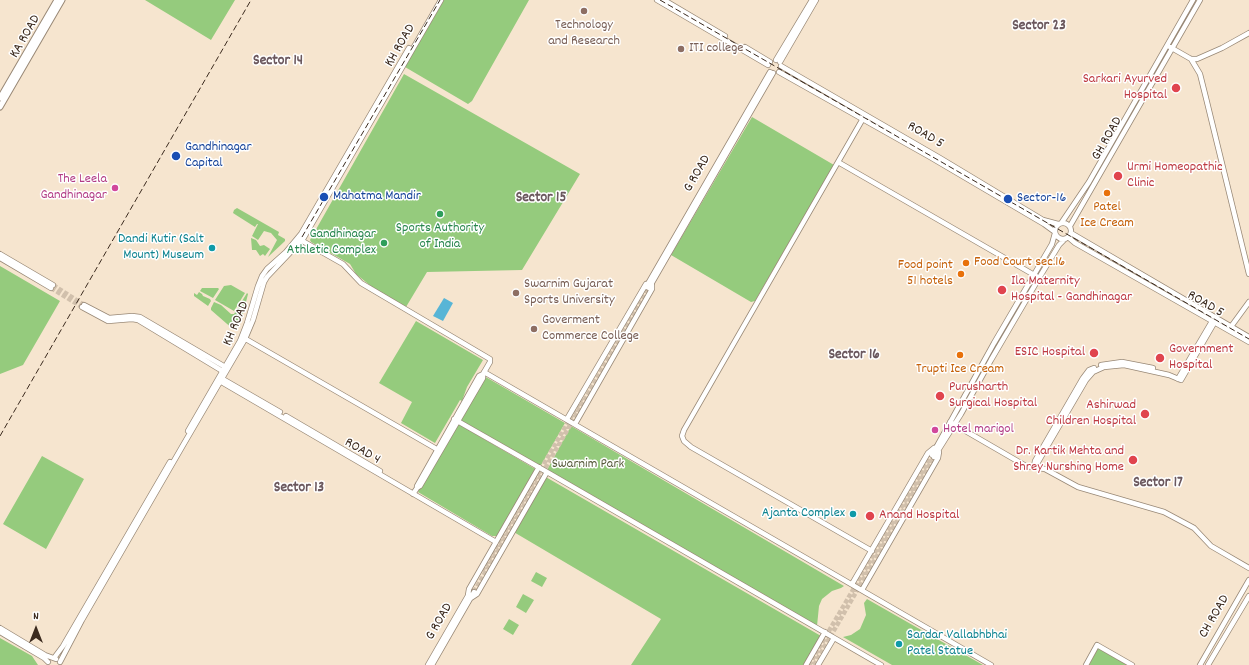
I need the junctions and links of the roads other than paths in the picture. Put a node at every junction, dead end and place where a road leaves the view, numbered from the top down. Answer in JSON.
{"nodes":[{"id":1,"x":56,"y":0,"type":"edge"},
{"id":2,"x":62,"y":0,"type":"edge"},
{"id":3,"x":437,"y":0,"type":"edge"},
{"id":4,"x":440,"y":0,"type":"edge"},
{"id":5,"x":657,"y":0,"type":"edge"},
{"id":6,"x":664,"y":0,"type":"edge"},
{"id":7,"x":812,"y":0,"type":"edge"},
{"id":8,"x":816,"y":0,"type":"edge"},
{"id":9,"x":1193,"y":0,"type":"edge"},
{"id":10,"x":1200,"y":0,"type":"edge"},
{"id":11,"x":1249,"y":33,"type":"edge"},
{"id":12,"x":1167,"y":44,"type":"junction"},
{"id":13,"x":1172,"y":49,"type":"junction"},
{"id":14,"x":1191,"y":59,"type":"junction"},
{"id":15,"x":779,"y":63,"type":"junction"},
{"id":16,"x":769,"y":64,"type":"junction"},
{"id":17,"x":772,"y":72,"type":"junction"},
{"id":18,"x":779,"y":72,"type":"junction"},
{"id":19,"x":0,"y":98,"type":"edge"},
{"id":20,"x":0,"y":106,"type":"edge"},
{"id":21,"x":864,"y":117,"type":"junction"},
{"id":22,"x":838,"y":162,"type":"junction"},
{"id":23,"x":1060,"y":223,"type":"junction"},
{"id":24,"x":1070,"y":226,"type":"junction"},
{"id":25,"x":1055,"y":232,"type":"junction"},
{"id":26,"x":1068,"y":237,"type":"junction"},
{"id":27,"x":300,"y":239,"type":"junction"},
{"id":28,"x":0,"y":254,"type":"edge"},
{"id":29,"x":0,"y":258,"type":"edge"},
{"id":30,"x":1249,"y":274,"type":"edge"},
{"id":31,"x":1033,"y":275,"type":"junction"},
{"id":32,"x":1039,"y":278,"type":"junction"},
{"id":33,"x":651,"y":282,"type":"junction"},
{"id":34,"x":648,"y":287,"type":"tunnel mouth"},
{"id":35,"x":1249,"y":302,"type":"edge"},
{"id":36,"x":83,"y":306,"type":"tunnel mouth"},
{"id":37,"x":1216,"y":317,"type":"junction"},
{"id":38,"x":1213,"y":323,"type":"junction"},
{"id":39,"x":1230,"y":329,"type":"junction"},
{"id":40,"x":1249,"y":337,"type":"edge"},
{"id":41,"x":244,"y":338,"type":"junction"},
{"id":42,"x":1249,"y":342,"type":"edge"},
{"id":43,"x":225,"y":370,"type":"junction"},
{"id":44,"x":484,"y":373,"type":"junction"},
{"id":45,"x":220,"y":379,"type":"junction"},
{"id":46,"x":567,"y":419,"type":"junction"},
{"id":47,"x":456,"y":420,"type":"junction"},
{"id":48,"x":952,"y":423,"type":"junction"},
{"id":49,"x":575,"y":424,"type":"junction"},
{"id":50,"x":938,"y":447,"type":"junction"},
{"id":51,"x":438,"y":450,"type":"junction"},
{"id":52,"x":933,"y":456,"type":"tunnel mouth"},
{"id":53,"x":1034,"y":465,"type":"junction"},
{"id":54,"x":539,"y":467,"type":"junction"},
{"id":55,"x":547,"y":472,"type":"junction"},
{"id":56,"x":165,"y":474,"type":"junction"},
{"id":57,"x":415,"y":491,"type":"junction"},
{"id":58,"x":497,"y":541,"type":"junction"},
{"id":59,"x":872,"y":551,"type":"junction"},
{"id":60,"x":1249,"y":568,"type":"edge"},
{"id":61,"x":1249,"y":580,"type":"edge"},
{"id":62,"x":852,"y":584,"type":"junction"},
{"id":63,"x":862,"y":590,"type":"junction"},
{"id":64,"x":1244,"y":590,"type":"junction"},
{"id":65,"x":472,"y":591,"type":"tunnel mouth"},
{"id":66,"x":1240,"y":596,"type":"junction"},
{"id":67,"x":469,"y":597,"type":"junction"},
{"id":68,"x":1248,"y":598,"type":"edge"},
{"id":69,"x":0,"y":628,"type":"edge"},
{"id":70,"x":0,"y":632,"type":"edge"},
{"id":71,"x":824,"y":632,"type":"junction"},
{"id":72,"x":834,"y":638,"type":"junction"},
{"id":73,"x":53,"y":658,"type":"junction"},
{"id":74,"x":60,"y":663,"type":"edge"},
{"id":75,"x":48,"y":664,"type":"edge"},
{"id":76,"x":428,"y":665,"type":"edge"},
{"id":77,"x":432,"y":665,"type":"edge"},
{"id":78,"x":806,"y":665,"type":"edge"},
{"id":79,"x":818,"y":665,"type":"edge"},
{"id":80,"x":881,"y":665,"type":"edge"},
{"id":81,"x":991,"y":665,"type":"edge"},
{"id":82,"x":1086,"y":665,"type":"edge"},
{"id":83,"x":1132,"y":665,"type":"edge"},
{"id":84,"x":1200,"y":665,"type":"edge"},
{"id":85,"x":1208,"y":665,"type":"edge"}],
"edges":[{"from":1,"to":19,"type":"main road","name":"KA ROAD"},
{"from":2,"to":20,"type":"main road","name":"KA ROAD"},
{"from":3,"to":27,"type":"street","name":"KH ROAD"},
{"from":4,"to":27,"type":"street","name":"KH ROAD"},
{"from":5,"to":16,"type":"street"},
{"from":6,"to":16,"type":"street"},
{"from":7,"to":15,"type":"street"},
{"from":8,"to":15,"type":"street"},
{"from":9,"to":12,"type":"street","name":"GH ROAD"},
{"from":10,"to":13,"type":"street","name":"GH ROAD"},
{"from":11,"to":14,"type":"street"},
{"from":12,"to":13,"type":"street"},
{"from":12,"to":23,"type":"street","name":"GH ROAD"},
{"from":13,"to":14,"type":"street"},
{"from":13,"to":24,"type":"street","name":"GH ROAD"},
{"from":14,"to":30,"type":"street"},
{"from":15,"to":16,"type":"street"},
{"from":15,"to":18,"type":"street"},
{"from":15,"to":21,"type":"street","name":"ROAD 5"},
{"from":16,"to":17,"type":"street"},
{"from":17,"to":18,"type":"street"},
{"from":17,"to":33,"type":"street","name":"G ROAD"},
{"from":18,"to":21,"type":"street","name":"ROAD 5"},
{"from":21,"to":22,"type":"street"},
{"from":21,"to":23,"type":"street","name":"ROAD 5"},
{"from":21,"to":25,"type":"street","name":"ROAD 5"},
{"from":22,"to":31,"type":"street"},
{"from":22,"to":59,"type":"street"},
{"from":23,"to":24,"type":"street"},
{"from":23,"to":25,"type":"street"},
{"from":24,"to":26,"type":"street"},
{"from":25,"to":26,"type":"street"},
{"from":25,"to":31,"type":"street"},
{"from":26,"to":32,"type":"street"},
{"from":26,"to":37,"type":"street","name":"ROAD 5"},
{"from":26,"to":38,"type":"street","name":"ROAD 5"},
{"from":27,"to":41,"type":"street","name":"KH ROAD"},
{"from":27,"to":44,"type":"street"},
{"from":28,"to":29,"type":"street"},
{"from":31,"to":32,"type":"street"},
{"from":31,"to":48,"type":"street"},
{"from":32,"to":48,"type":"street"},
{"from":33,"to":34,"type":"street","name":"G ROAD"},
{"from":33,"to":46,"type":"street"},
{"from":33,"to":49,"type":"street"},
{"from":35,"to":39,"type":"street"},
{"from":36,"to":43,"type":"street"},
{"from":37,"to":38,"type":"street"},
{"from":37,"to":39,"type":"street","name":"ROAD 5"},
{"from":38,"to":39,"type":"street","name":"ROAD 5"},
{"from":38,"to":53,"type":"street"},
{"from":39,"to":40,"type":"street","name":"ROAD 5"},
{"from":39,"to":42,"type":"street","name":"ROAD 5"},
{"from":41,"to":43,"type":"street","name":"KH ROAD"},
{"from":41,"to":51,"type":"street"},
{"from":43,"to":45,"type":"street","name":"KH ROAD"},
{"from":44,"to":46,"type":"street"},
{"from":44,"to":47,"type":"street"},
{"from":45,"to":56,"type":"street","name":"KH ROAD"},
{"from":45,"to":57,"type":"street","name":"ROAD 4"},
{"from":46,"to":49,"type":"street"},
{"from":47,"to":51,"type":"street"},
{"from":47,"to":54,"type":"street"},
{"from":48,"to":50,"type":"street"},
{"from":48,"to":53,"type":"street"},
{"from":49,"to":62,"type":"street"},
{"from":50,"to":52,"type":"street"},
{"from":50,"to":59,"type":"street"},
{"from":50,"to":63,"type":"street"},
{"from":51,"to":57,"type":"street"},
{"from":53,"to":60,"type":"street"},
{"from":54,"to":55,"type":"street"},
{"from":54,"to":58,"type":"street"},
{"from":55,"to":67,"type":"street"},
{"from":55,"to":71,"type":"street"},
{"from":56,"to":73,"type":"street","name":"KH ROAD"},
{"from":56,"to":74,"type":"street","name":"KH ROAD"},
{"from":57,"to":58,"type":"street","name":"ROAD 4"},
{"from":58,"to":67,"type":"street"},
{"from":59,"to":62,"type":"street"},
{"from":61,"to":64,"type":"street","name":"CH ROAD"},
{"from":62,"to":63,"type":"street"},
{"from":63,"to":81,"type":"street"},
{"from":64,"to":66,"type":"street","name":"CH ROAD"},
{"from":64,"to":68,"type":"street"},
{"from":65,"to":67,"type":"street","name":"G ROAD"},
{"from":66,"to":68,"type":"street"},
{"from":66,"to":84,"type":"street","name":"CH ROAD"},
{"from":67,"to":76,"type":"street","name":"G ROAD"},
{"from":67,"to":77,"type":"street","name":"G ROAD"},
{"from":68,"to":85,"type":"street","name":"CH ROAD"},
{"from":69,"to":73,"type":"street"},
{"from":70,"to":75,"type":"street"},
{"from":71,"to":72,"type":"street"},
{"from":71,"to":78,"type":"street"},
{"from":72,"to":79,"type":"street"},
{"from":72,"to":80,"type":"street"},
{"from":73,"to":74,"type":"street"},
{"from":73,"to":75,"type":"street","name":"KH ROAD"},
{"from":82,"to":83,"type":"street"}]}
